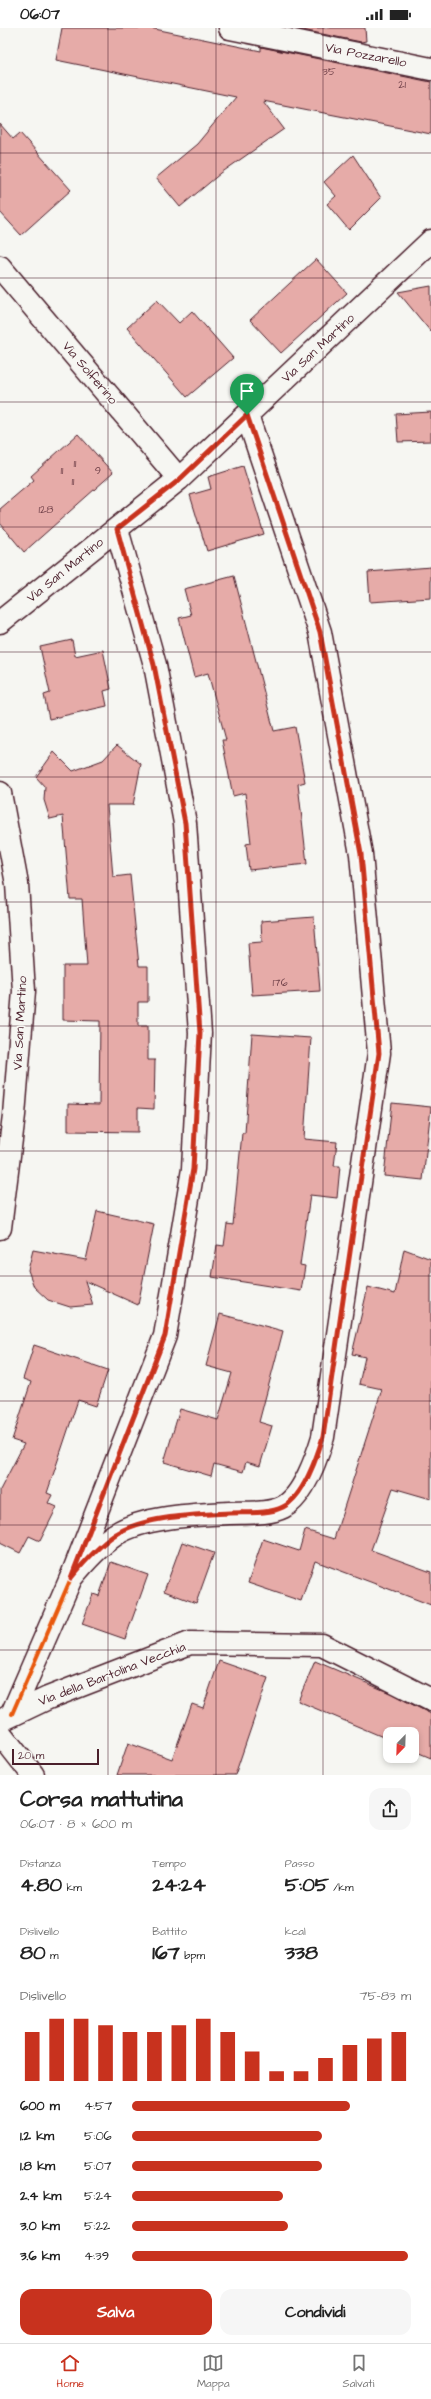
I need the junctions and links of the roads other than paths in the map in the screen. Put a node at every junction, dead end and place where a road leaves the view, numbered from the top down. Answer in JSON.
{"nodes":[{"id":1,"x":230,"y":28,"type":"edge"},
{"id":2,"x":431,"y":69,"type":"edge"},
{"id":3,"x":431,"y":241,"type":"edge"},
{"id":4,"x":0,"y":267,"type":"edge"},
{"id":5,"x":247,"y":415,"type":"junction"},
{"id":6,"x":179,"y":480,"type":"junction"},
{"id":7,"x":117,"y":529,"type":"junction"},
{"id":8,"x":0,"y":622,"type":"edge"},
{"id":9,"x":0,"y":794,"type":"edge"},
{"id":10,"x":0,"y":1228,"type":"edge"},
{"id":11,"x":71,"y":1578,"type":"junction"},
{"id":12,"x":431,"y":1700,"type":"edge"},
{"id":13,"x":6,"y":1718,"type":"edge"},
{"id":14,"x":0,"y":1733,"type":"edge"},
{"id":15,"x":33,"y":1775,"type":"edge"}],
"edges":[{"from":1,"to":2,"type":"street","name":"Via Pozzarello"},
{"from":3,"to":5,"type":"street","name":"Via San Martino"},
{"from":4,"to":6,"type":"street","name":"Via Solferino"},
{"from":5,"to":6,"type":"street","name":"Via San Martino"},
{"from":5,"to":11,"type":"street"},
{"from":6,"to":7,"type":"street","name":"Via San Martino"},
{"from":7,"to":8,"type":"street","name":"Via San Martino"},
{"from":7,"to":11,"type":"street"},
{"from":9,"to":10,"type":"street","name":"Via San Martino"},
{"from":11,"to":13,"type":"street"},
{"from":12,"to":13,"type":"street","name":"Via della Bartolina Vecchia"},
{"from":14,"to":15,"type":"street"}]}
